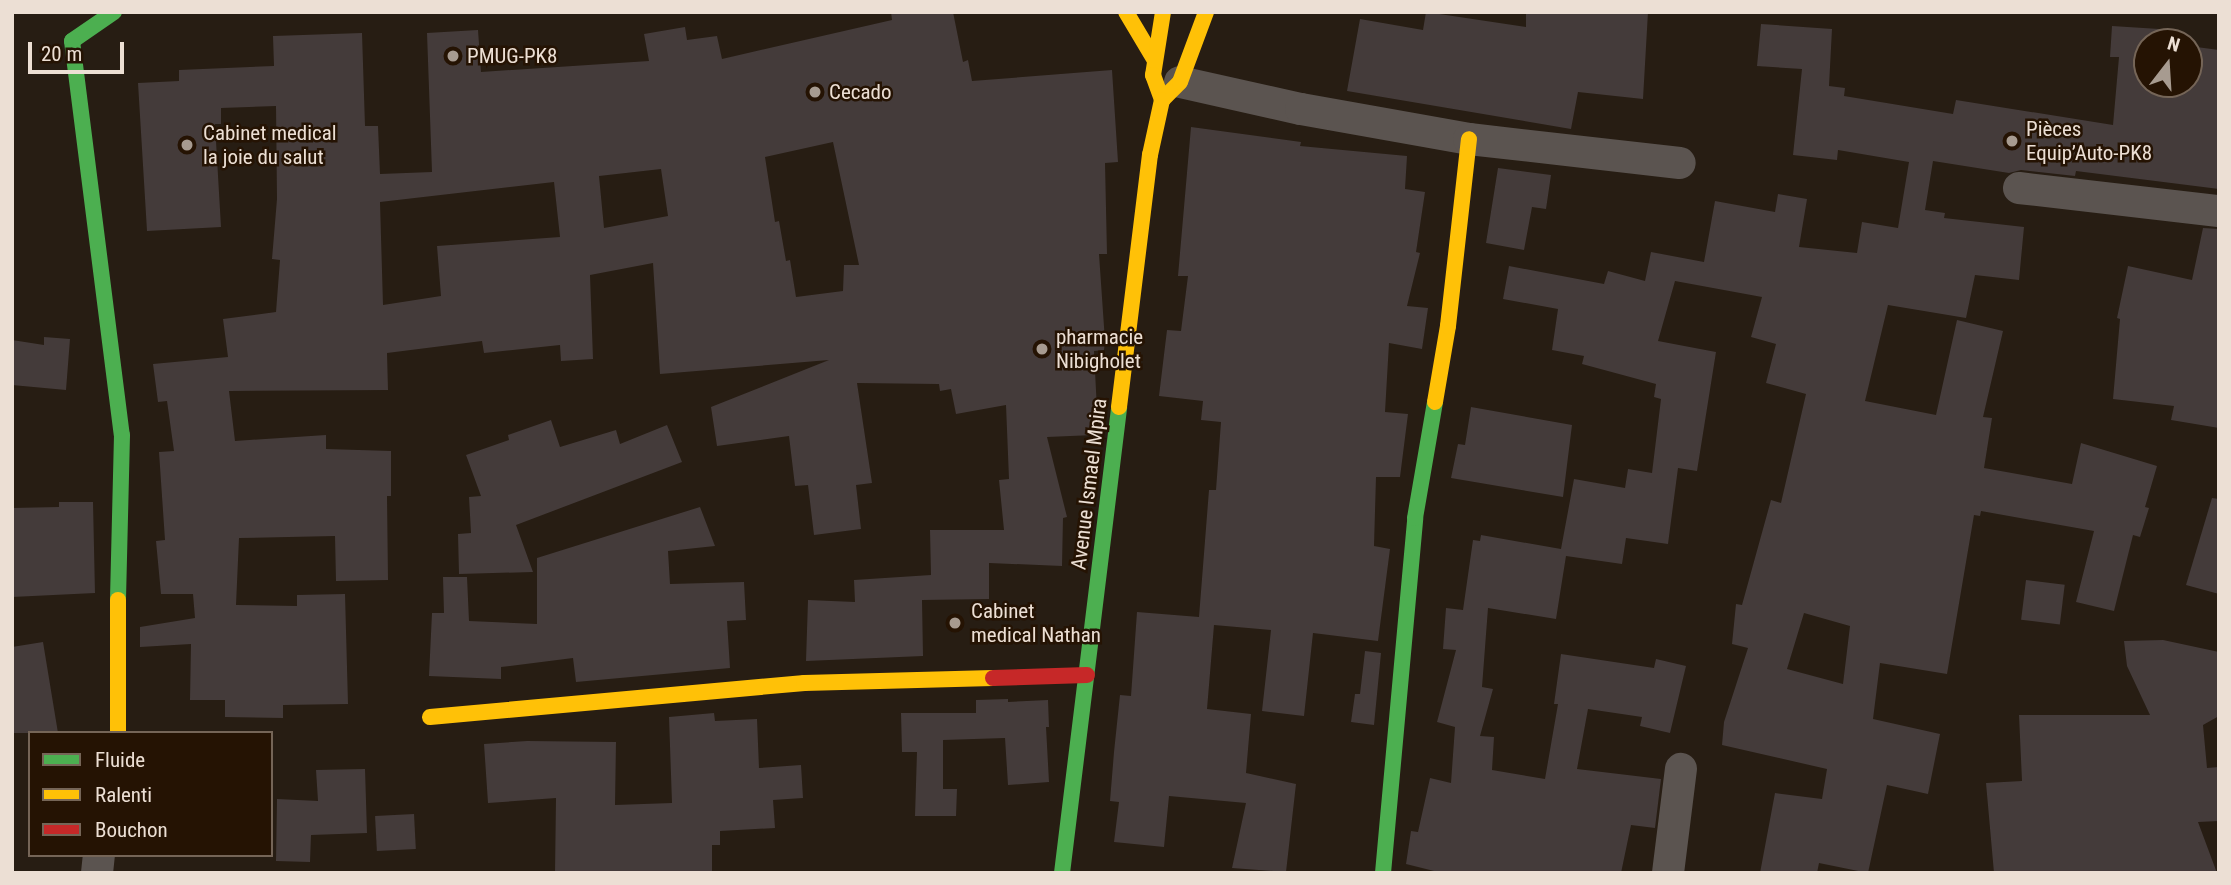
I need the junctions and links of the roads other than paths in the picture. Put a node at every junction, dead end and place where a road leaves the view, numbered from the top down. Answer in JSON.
{"nodes":[{"id":1,"x":114,"y":12,"type":"edge"},
{"id":2,"x":1126,"y":12,"type":"edge"},
{"id":3,"x":1163,"y":12,"type":"edge"},
{"id":4,"x":1206,"y":12,"type":"edge"},
{"id":5,"x":1220,"y":12,"type":"edge"},
{"id":6,"x":1199,"y":32,"type":"junction"},
{"id":7,"x":1154,"y":59,"type":"junction"},
{"id":8,"x":1171,"y":91,"type":"junction"},
{"id":9,"x":1469,"y":139,"type":"junction"},
{"id":10,"x":1680,"y":163,"type":"dead end"},
{"id":11,"x":2019,"y":188,"type":"dead end"},
{"id":12,"x":2219,"y":211,"type":"edge"},
{"id":13,"x":1087,"y":676,"type":"junction"},
{"id":14,"x":430,"y":717,"type":"dead end"},
{"id":15,"x":118,"y":731,"type":"edge"},
{"id":16,"x":1681,"y":769,"type":"dead end"},
{"id":17,"x":1062,"y":873,"type":"edge"},
{"id":18,"x":1382,"y":873,"type":"edge"},
{"id":19,"x":1668,"y":873,"type":"edge"}],
"edges":[{"from":1,"to":15,"type":"main road"},
{"from":2,"to":7,"type":"main road"},
{"from":3,"to":7,"type":"main road"},
{"from":4,"to":6,"type":"main road","name":"Avenue Ismael Mpira"},
{"from":5,"to":6,"type":"main road"},
{"from":6,"to":8,"type":"main road","name":"Avenue Ismael Mpira"},
{"from":7,"to":8,"type":"main road"},
{"from":8,"to":9,"type":"street"},
{"from":8,"to":13,"type":"main road","name":"Avenue Ismael Mpira"},
{"from":9,"to":10,"type":"street"},
{"from":9,"to":18,"type":"main road"},
{"from":11,"to":12,"type":"street"},
{"from":13,"to":14,"type":"main road"},
{"from":13,"to":17,"type":"main road","name":"Avenue Ismael Mpira"},
{"from":16,"to":19,"type":"street"}]}
